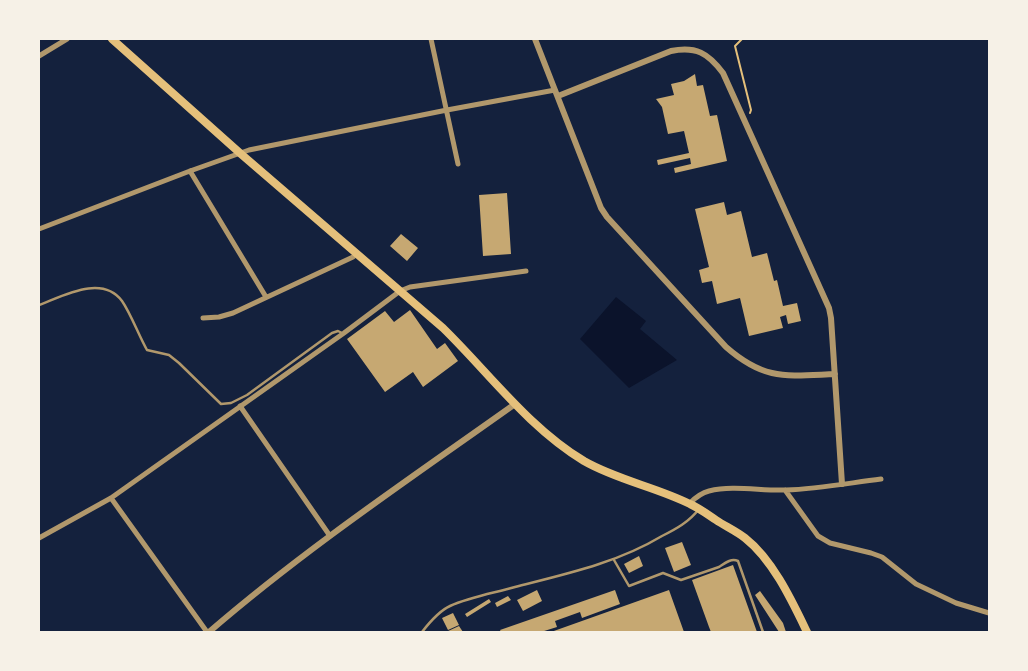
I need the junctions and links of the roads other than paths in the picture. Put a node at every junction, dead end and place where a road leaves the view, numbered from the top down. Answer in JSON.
{"nodes":[{"id":1,"x":67,"y":39,"type":"edge"},
{"id":2,"x":112,"y":39,"type":"edge"},
{"id":3,"x":431,"y":39,"type":"edge"},
{"id":4,"x":535,"y":39,"type":"edge"},
{"id":5,"x":39,"y":56,"type":"edge"},
{"id":6,"x":556,"y":93,"type":"junction"},
{"id":7,"x":446,"y":110,"type":"junction"},
{"id":8,"x":241,"y":154,"type":"junction"},
{"id":9,"x":458,"y":164,"type":"dead end"},
{"id":10,"x":190,"y":171,"type":"junction"},
{"id":11,"x":39,"y":229,"type":"edge"},
{"id":12,"x":357,"y":253,"type":"junction"},
{"id":13,"x":526,"y":271,"type":"dead end"},
{"id":14,"x":400,"y":291,"type":"junction"},
{"id":15,"x":266,"y":297,"type":"junction"},
{"id":16,"x":39,"y":305,"type":"edge"},
{"id":17,"x":203,"y":318,"type":"dead end"},
{"id":18,"x":344,"y":333,"type":"junction"},
{"id":19,"x":835,"y":374,"type":"junction"},
{"id":20,"x":515,"y":404,"type":"junction"},
{"id":21,"x":240,"y":406,"type":"junction"},
{"id":22,"x":881,"y":479,"type":"dead end"},
{"id":23,"x":842,"y":484,"type":"junction"},
{"id":24,"x":785,"y":490,"type":"junction"},
{"id":25,"x":111,"y":498,"type":"junction"},
{"id":26,"x":690,"y":504,"type":"junction"},
{"id":27,"x":699,"y":509,"type":"junction"},
{"id":28,"x":330,"y":536,"type":"junction"},
{"id":29,"x":39,"y":538,"type":"edge"},
{"id":30,"x":614,"y":560,"type":"junction"},
{"id":31,"x":989,"y":613,"type":"edge"},
{"id":32,"x":208,"y":632,"type":"edge"},
{"id":33,"x":422,"y":632,"type":"edge"},
{"id":34,"x":763,"y":632,"type":"edge"},
{"id":35,"x":807,"y":632,"type":"edge"}],
"edges":[{"from":1,"to":5,"type":"street"},
{"from":2,"to":8,"type":"main road"},
{"from":3,"to":7,"type":"street"},
{"from":4,"to":6,"type":"street"},
{"from":6,"to":7,"type":"street"},
{"from":6,"to":19,"type":"street"},
{"from":6,"to":19,"type":"street"},
{"from":7,"to":8,"type":"street"},
{"from":7,"to":9,"type":"street"},
{"from":8,"to":10,"type":"street"},
{"from":8,"to":12,"type":"main road"},
{"from":10,"to":11,"type":"street"},
{"from":10,"to":15,"type":"street"},
{"from":12,"to":14,"type":"main road"},
{"from":12,"to":15,"type":"street"},
{"from":13,"to":14,"type":"street"},
{"from":14,"to":18,"type":"street"},
{"from":14,"to":20,"type":"main road"},
{"from":15,"to":17,"type":"street"},
{"from":16,"to":18,"type":"lane"},
{"from":18,"to":21,"type":"street"},
{"from":19,"to":23,"type":"street"},
{"from":20,"to":26,"type":"main road"},
{"from":20,"to":28,"type":"street"},
{"from":21,"to":25,"type":"street"},
{"from":21,"to":28,"type":"street"},
{"from":22,"to":23,"type":"street"},
{"from":23,"to":24,"type":"street"},
{"from":24,"to":26,"type":"street"},
{"from":24,"to":31,"type":"street"},
{"from":25,"to":29,"type":"street"},
{"from":25,"to":32,"type":"street"},
{"from":26,"to":27,"type":"main road"},
{"from":27,"to":30,"type":"lane"},
{"from":27,"to":35,"type":"main road"},
{"from":28,"to":32,"type":"street"},
{"from":30,"to":33,"type":"lane"},
{"from":30,"to":34,"type":"lane"}]}
